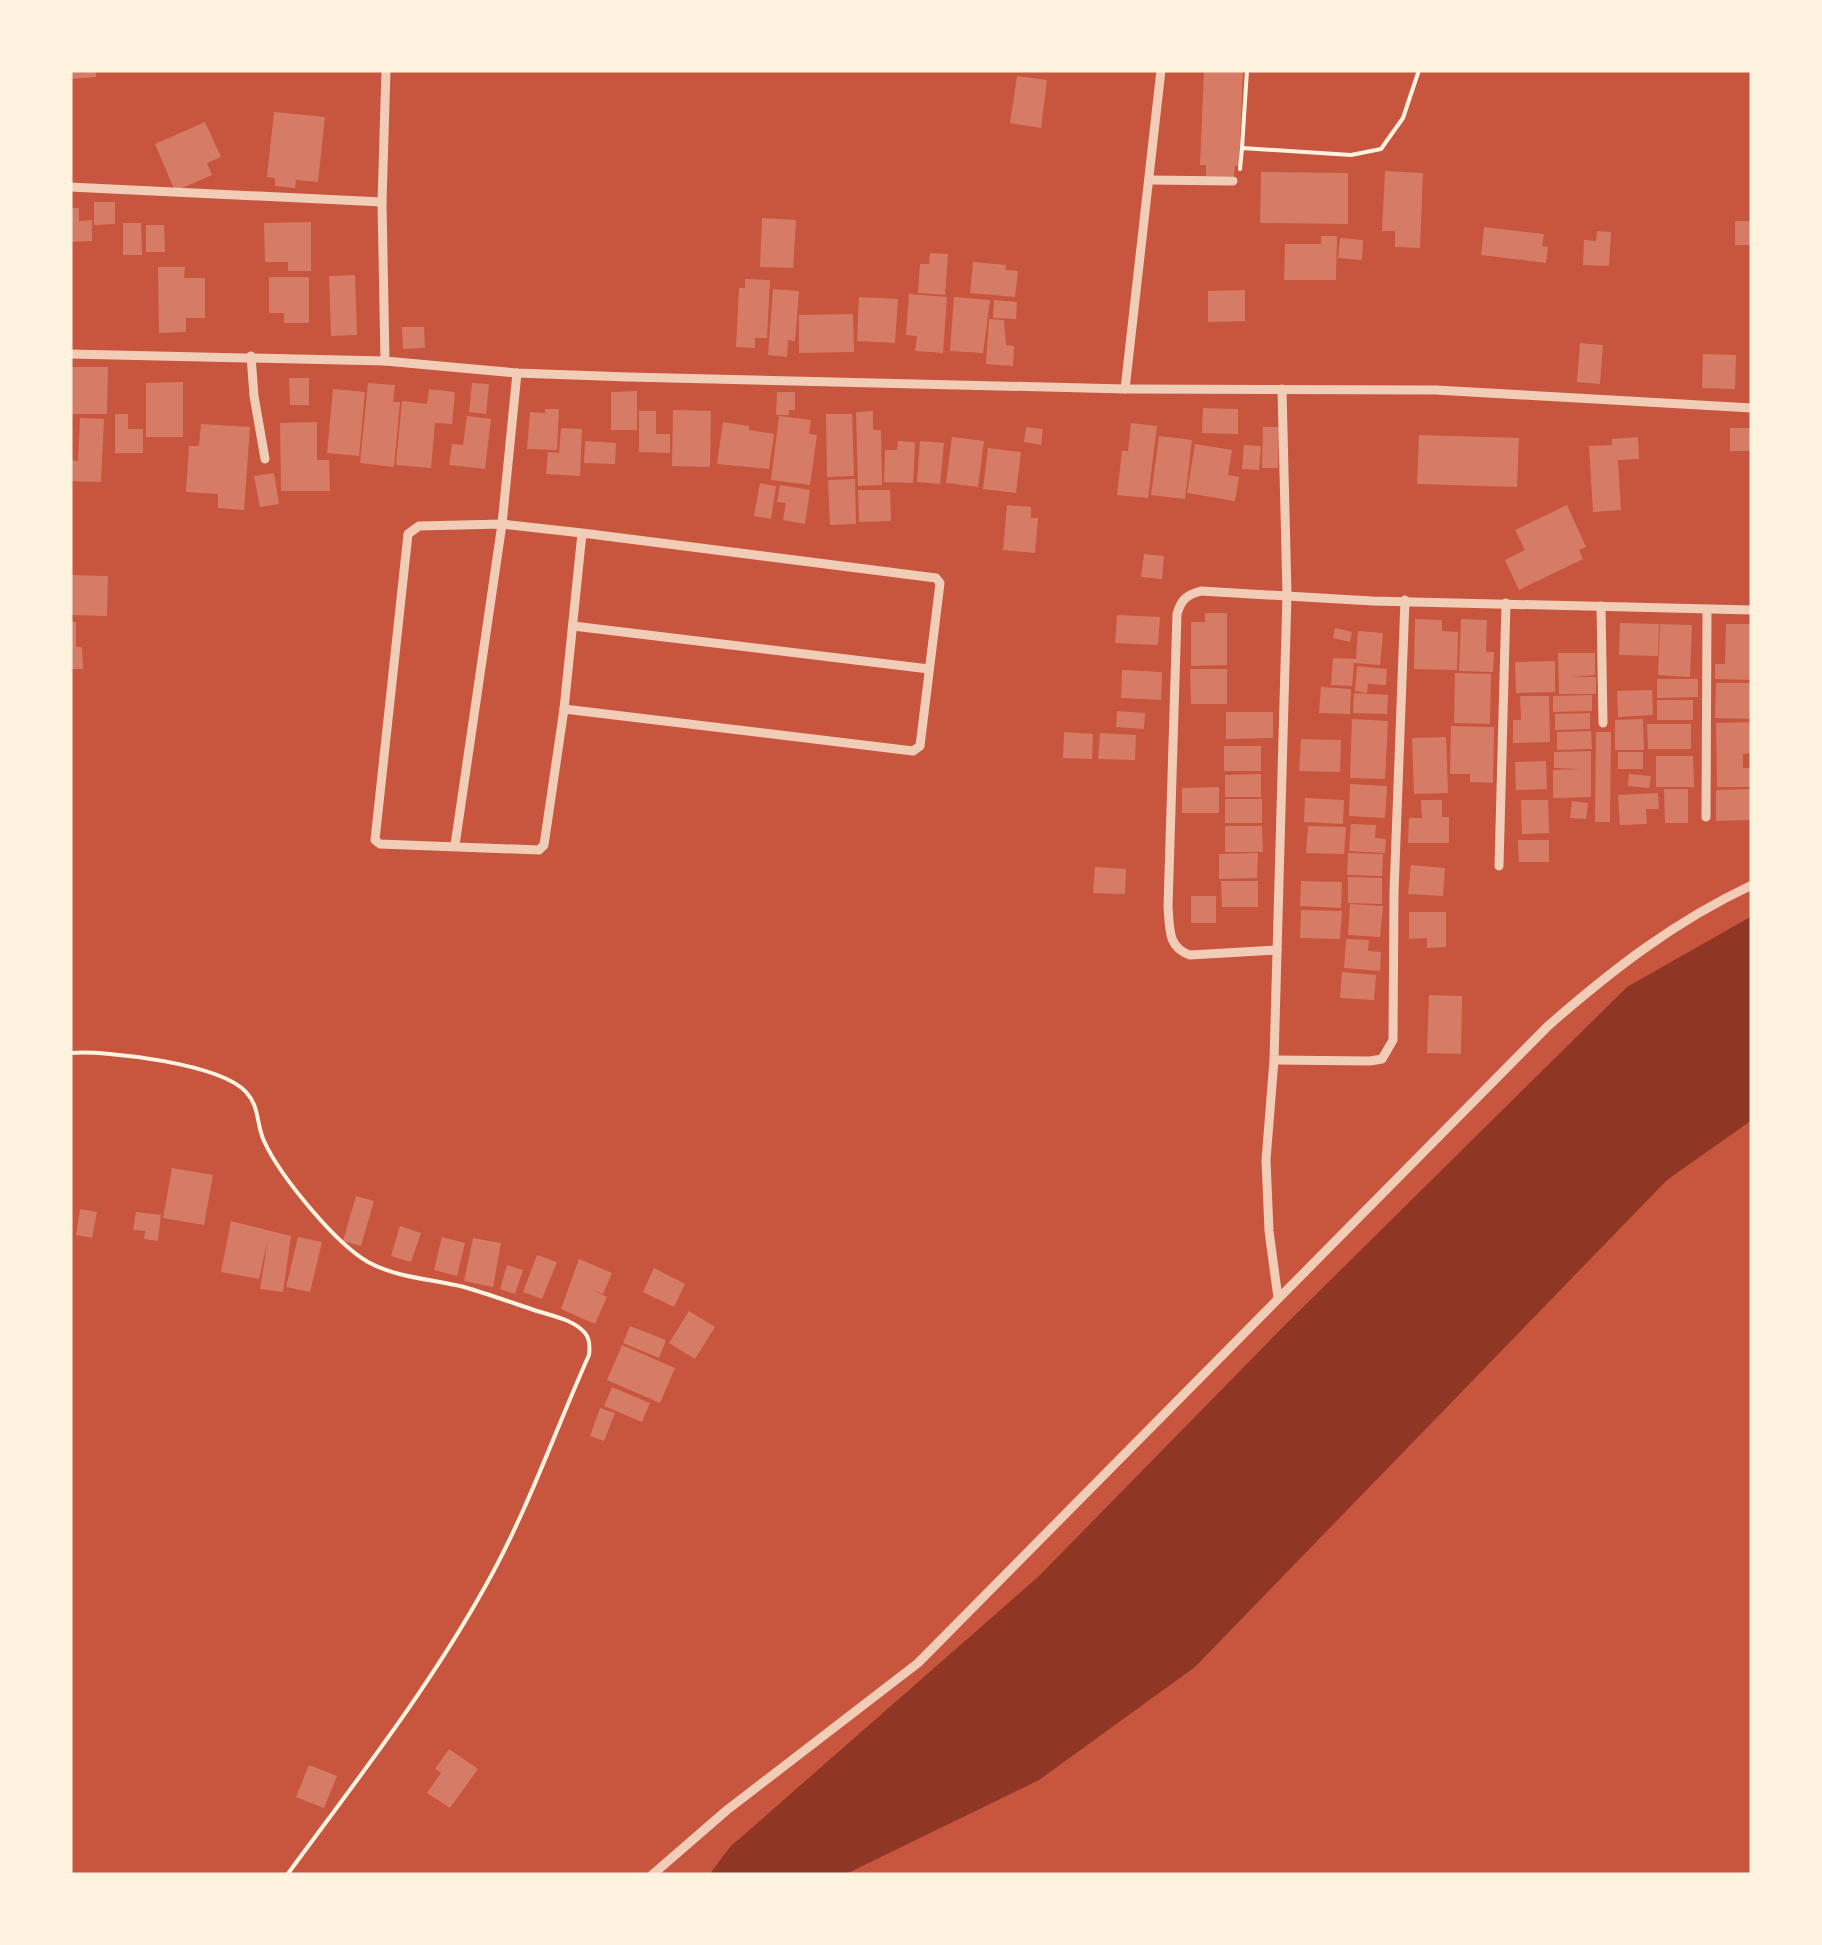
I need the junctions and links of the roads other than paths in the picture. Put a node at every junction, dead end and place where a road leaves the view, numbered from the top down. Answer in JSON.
{"nodes":[{"id":1,"x":386,"y":70,"type":"edge"},
{"id":2,"x":1161,"y":70,"type":"edge"},
{"id":3,"x":1150,"y":180,"type":"junction"},
{"id":4,"x":1233,"y":181,"type":"road end"},
{"id":5,"x":70,"y":186,"type":"edge"},
{"id":6,"x":382,"y":202,"type":"junction"},
{"id":7,"x":70,"y":354,"type":"edge"},
{"id":8,"x":251,"y":356,"type":"junction"},
{"id":9,"x":385,"y":361,"type":"junction"},
{"id":10,"x":517,"y":373,"type":"junction"},
{"id":11,"x":1125,"y":389,"type":"junction"},
{"id":12,"x":1282,"y":389,"type":"junction"},
{"id":13,"x":1752,"y":408,"type":"edge"},
{"id":14,"x":266,"y":459,"type":"dead end"},
{"id":15,"x":502,"y":524,"type":"junction"},
{"id":16,"x":582,"y":534,"type":"junction"},
{"id":17,"x":1287,"y":595,"type":"junction"},
{"id":18,"x":1405,"y":600,"type":"junction"},
{"id":19,"x":1506,"y":603,"type":"junction"},
{"id":20,"x":1601,"y":606,"type":"junction"},
{"id":21,"x":1707,"y":610,"type":"junction"},
{"id":22,"x":1752,"y":610,"type":"edge"},
{"id":23,"x":572,"y":626,"type":"junction"},
{"id":24,"x":929,"y":668,"type":"junction"},
{"id":25,"x":564,"y":708,"type":"junction"},
{"id":26,"x":1603,"y":723,"type":"dead end"},
{"id":27,"x":1706,"y":818,"type":"dead end"},
{"id":28,"x":455,"y":845,"type":"junction"},
{"id":29,"x":1499,"y":866,"type":"dead end"},
{"id":30,"x":1752,"y":886,"type":"edge"},
{"id":31,"x":1277,"y":950,"type":"junction"},
{"id":32,"x":1274,"y":1060,"type":"junction"},
{"id":33,"x":1278,"y":1298,"type":"junction"},
{"id":34,"x":652,"y":1875,"type":"edge"}],
"edges":[{"from":1,"to":6,"type":"street"},
{"from":2,"to":3,"type":"street"},
{"from":3,"to":4,"type":"street"},
{"from":3,"to":11,"type":"street"},
{"from":5,"to":6,"type":"street"},
{"from":6,"to":9,"type":"street"},
{"from":7,"to":8,"type":"street"},
{"from":8,"to":9,"type":"street"},
{"from":8,"to":14,"type":"street"},
{"from":9,"to":10,"type":"street"},
{"from":10,"to":11,"type":"street"},
{"from":10,"to":15,"type":"street"},
{"from":11,"to":12,"type":"street"},
{"from":12,"to":13,"type":"street"},
{"from":12,"to":17,"type":"street"},
{"from":15,"to":16,"type":"street"},
{"from":15,"to":28,"type":"street"},
{"from":15,"to":28,"type":"street"},
{"from":16,"to":23,"type":"street"},
{"from":16,"to":24,"type":"street"},
{"from":17,"to":18,"type":"street"},
{"from":17,"to":31,"type":"street"},
{"from":17,"to":31,"type":"street"},
{"from":18,"to":19,"type":"street"},
{"from":18,"to":32,"type":"street"},
{"from":19,"to":20,"type":"street"},
{"from":19,"to":29,"type":"street"},
{"from":20,"to":21,"type":"street"},
{"from":20,"to":26,"type":"street"},
{"from":21,"to":22,"type":"street"},
{"from":21,"to":27,"type":"street"},
{"from":23,"to":24,"type":"street"},
{"from":23,"to":25,"type":"street"},
{"from":24,"to":25,"type":"street"},
{"from":25,"to":28,"type":"street"},
{"from":30,"to":33,"type":"street"},
{"from":31,"to":32,"type":"street"},
{"from":32,"to":33,"type":"street"},
{"from":33,"to":34,"type":"street"}]}
